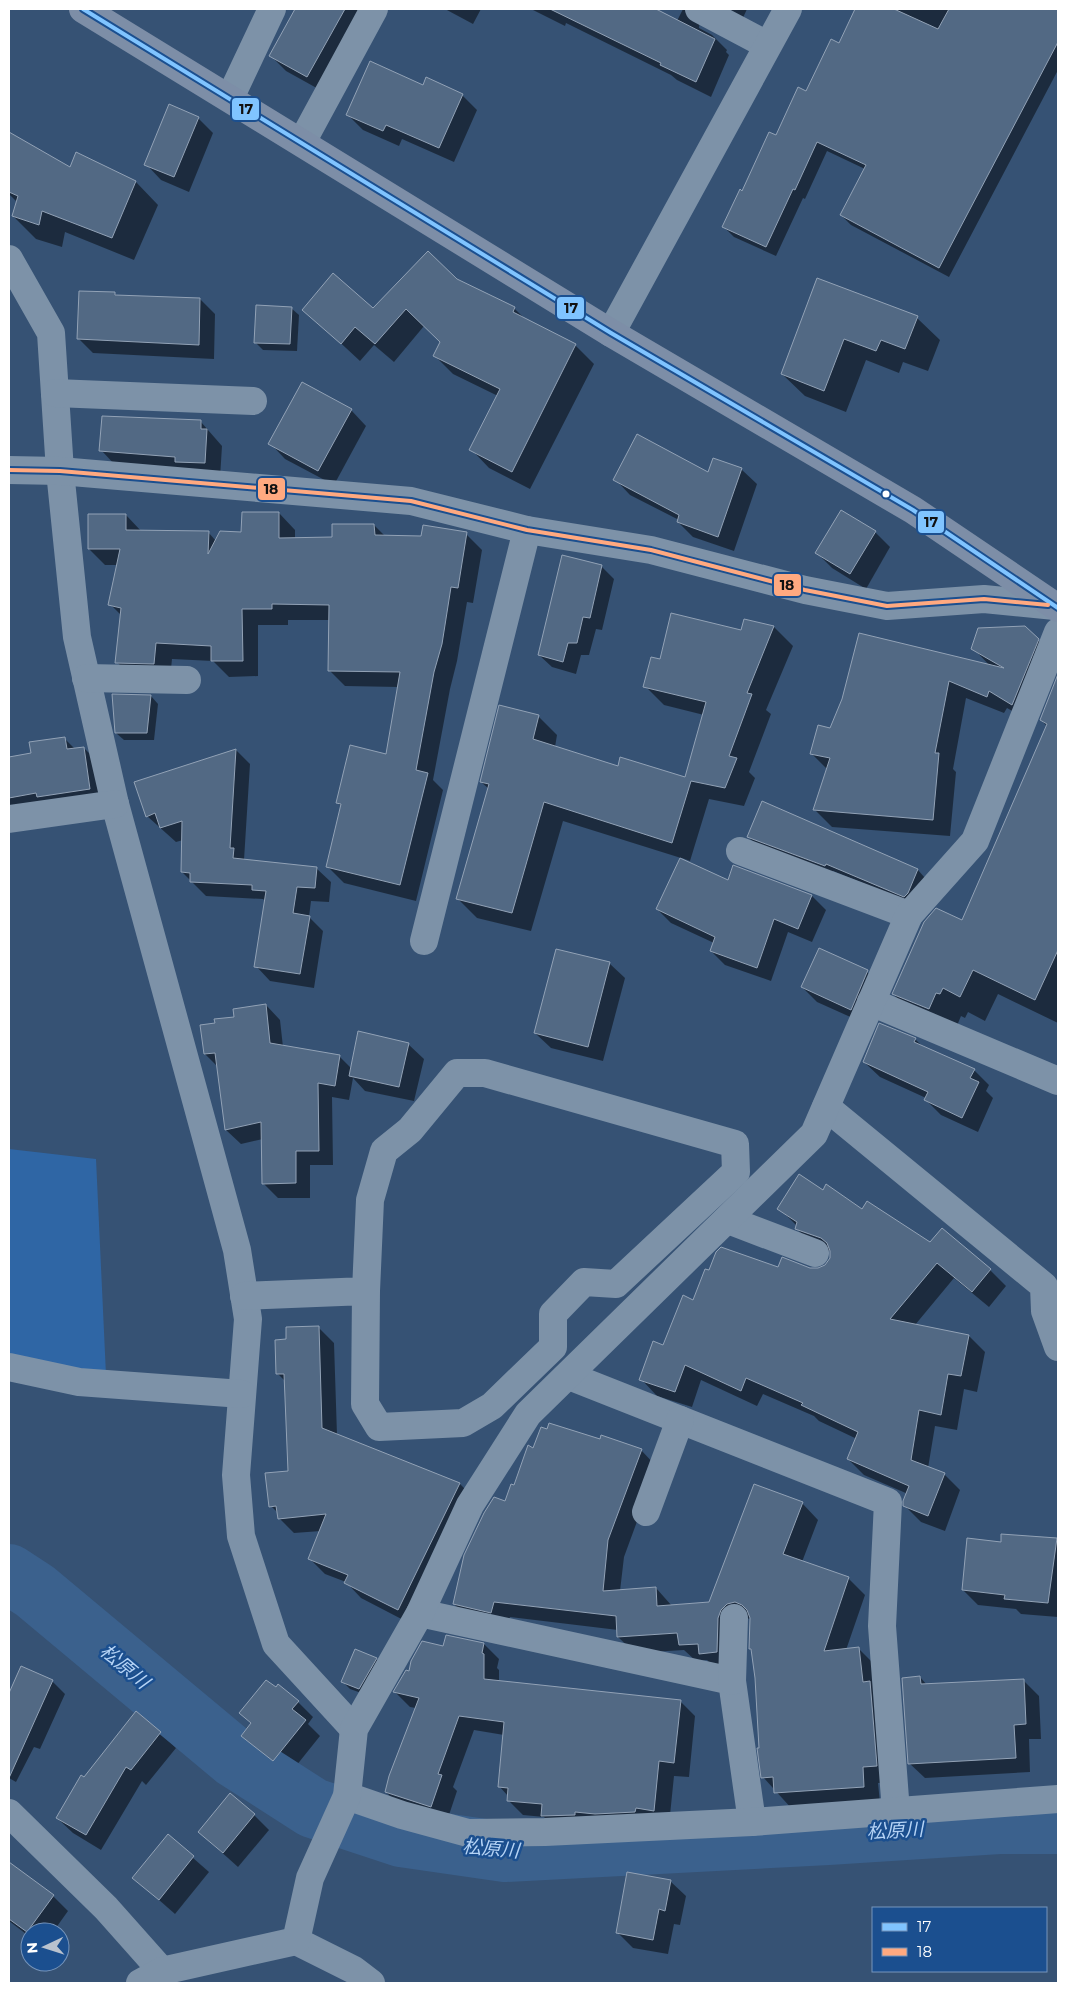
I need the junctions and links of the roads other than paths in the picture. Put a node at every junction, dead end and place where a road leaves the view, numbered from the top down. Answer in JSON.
{"nodes":[{"id":1,"x":82,"y":9,"type":"edge"},
{"id":2,"x":272,"y":9,"type":"edge"},
{"id":3,"x":374,"y":9,"type":"edge"},
{"id":4,"x":699,"y":9,"type":"edge"},
{"id":5,"x":788,"y":9,"type":"edge"},
{"id":6,"x":767,"y":45,"type":"junction"},
{"id":7,"x":230,"y":98,"type":"junction"},
{"id":8,"x":302,"y":142,"type":"junction"},
{"id":9,"x":9,"y":259,"type":"edge"},
{"id":10,"x":611,"y":333,"type":"junction"},
{"id":11,"x":55,"y":393,"type":"junction"},
{"id":12,"x":253,"y":401,"type":"dead end"},
{"id":13,"x":9,"y":470,"type":"edge"},
{"id":14,"x":60,"y":472,"type":"junction"},
{"id":15,"x":527,"y":530,"type":"junction"},
{"id":16,"x":1056,"y":607,"type":"edge"},
{"id":17,"x":1058,"y":632,"type":"edge"},
{"id":18,"x":86,"y":678,"type":"junction"},
{"id":19,"x":187,"y":680,"type":"dead end"},
{"id":20,"x":114,"y":804,"type":"junction"},
{"id":21,"x":9,"y":819,"type":"edge"},
{"id":22,"x":740,"y":851,"type":"dead end"},
{"id":23,"x":909,"y":915,"type":"junction"},
{"id":24,"x":424,"y":941,"type":"dead end"},
{"id":25,"x":870,"y":1002,"type":"junction"},
{"id":26,"x":1058,"y":1081,"type":"edge"},
{"id":27,"x":826,"y":1106,"type":"junction"},
{"id":28,"x":728,"y":1220,"type":"junction"},
{"id":29,"x":815,"y":1253,"type":"dead end"},
{"id":30,"x":366,"y":1290,"type":"junction"},
{"id":31,"x":244,"y":1296,"type":"junction"},
{"id":32,"x":1058,"y":1346,"type":"edge"},
{"id":33,"x":9,"y":1367,"type":"edge"},
{"id":34,"x":569,"y":1376,"type":"junction"},
{"id":35,"x":242,"y":1394,"type":"junction"},
{"id":36,"x":680,"y":1420,"type":"junction"},
{"id":37,"x":646,"y":1512,"type":"dead end"},
{"id":38,"x":420,"y":1613,"type":"junction"},
{"id":39,"x":734,"y":1618,"type":"dead end"},
{"id":40,"x":732,"y":1681,"type":"junction"},
{"id":41,"x":354,"y":1729,"type":"junction"},
{"id":42,"x":346,"y":1797,"type":"junction"},
{"id":43,"x":1058,"y":1799,"type":"edge"},
{"id":44,"x":896,"y":1812,"type":"junction"},
{"id":45,"x":9,"y":1813,"type":"edge"},
{"id":46,"x":752,"y":1822,"type":"junction"},
{"id":47,"x":296,"y":1941,"type":"junction"},
{"id":48,"x":151,"y":1977,"type":"edge"},
{"id":49,"x":371,"y":1983,"type":"edge"}],
"edges":[{"from":1,"to":7,"type":"main road"},
{"from":2,"to":7,"type":"street"},
{"from":3,"to":8,"type":"street"},
{"from":4,"to":6,"type":"street"},
{"from":5,"to":6,"type":"street"},
{"from":6,"to":10,"type":"street"},
{"from":7,"to":8,"type":"main road"},
{"from":8,"to":10,"type":"main road"},
{"from":9,"to":11,"type":"street"},
{"from":10,"to":16,"type":"main road"},
{"from":11,"to":12,"type":"street"},
{"from":11,"to":14,"type":"street"},
{"from":13,"to":14,"type":"street"},
{"from":14,"to":15,"type":"street"},
{"from":14,"to":18,"type":"street"},
{"from":15,"to":16,"type":"street"},
{"from":15,"to":24,"type":"street"},
{"from":17,"to":23,"type":"street"},
{"from":18,"to":19,"type":"street"},
{"from":18,"to":20,"type":"street"},
{"from":20,"to":21,"type":"street"},
{"from":20,"to":31,"type":"street"},
{"from":22,"to":23,"type":"street"},
{"from":23,"to":25,"type":"street"},
{"from":25,"to":26,"type":"street"},
{"from":25,"to":27,"type":"street"},
{"from":27,"to":28,"type":"street"},
{"from":27,"to":32,"type":"street"},
{"from":28,"to":29,"type":"street"},
{"from":28,"to":34,"type":"street"},
{"from":30,"to":30,"type":"street"},
{"from":30,"to":31,"type":"street"},
{"from":31,"to":35,"type":"street"},
{"from":33,"to":35,"type":"street"},
{"from":34,"to":36,"type":"street"},
{"from":34,"to":38,"type":"street"},
{"from":35,"to":41,"type":"street"},
{"from":36,"to":37,"type":"street"},
{"from":36,"to":44,"type":"street"},
{"from":38,"to":40,"type":"street"},
{"from":38,"to":41,"type":"street"},
{"from":39,"to":40,"type":"street"},
{"from":40,"to":46,"type":"street"},
{"from":41,"to":42,"type":"street"},
{"from":42,"to":46,"type":"street"},
{"from":42,"to":47,"type":"street"},
{"from":43,"to":44,"type":"street"},
{"from":44,"to":46,"type":"street"},
{"from":45,"to":48,"type":"street"},
{"from":47,"to":48,"type":"street"},
{"from":47,"to":49,"type":"street"}]}
